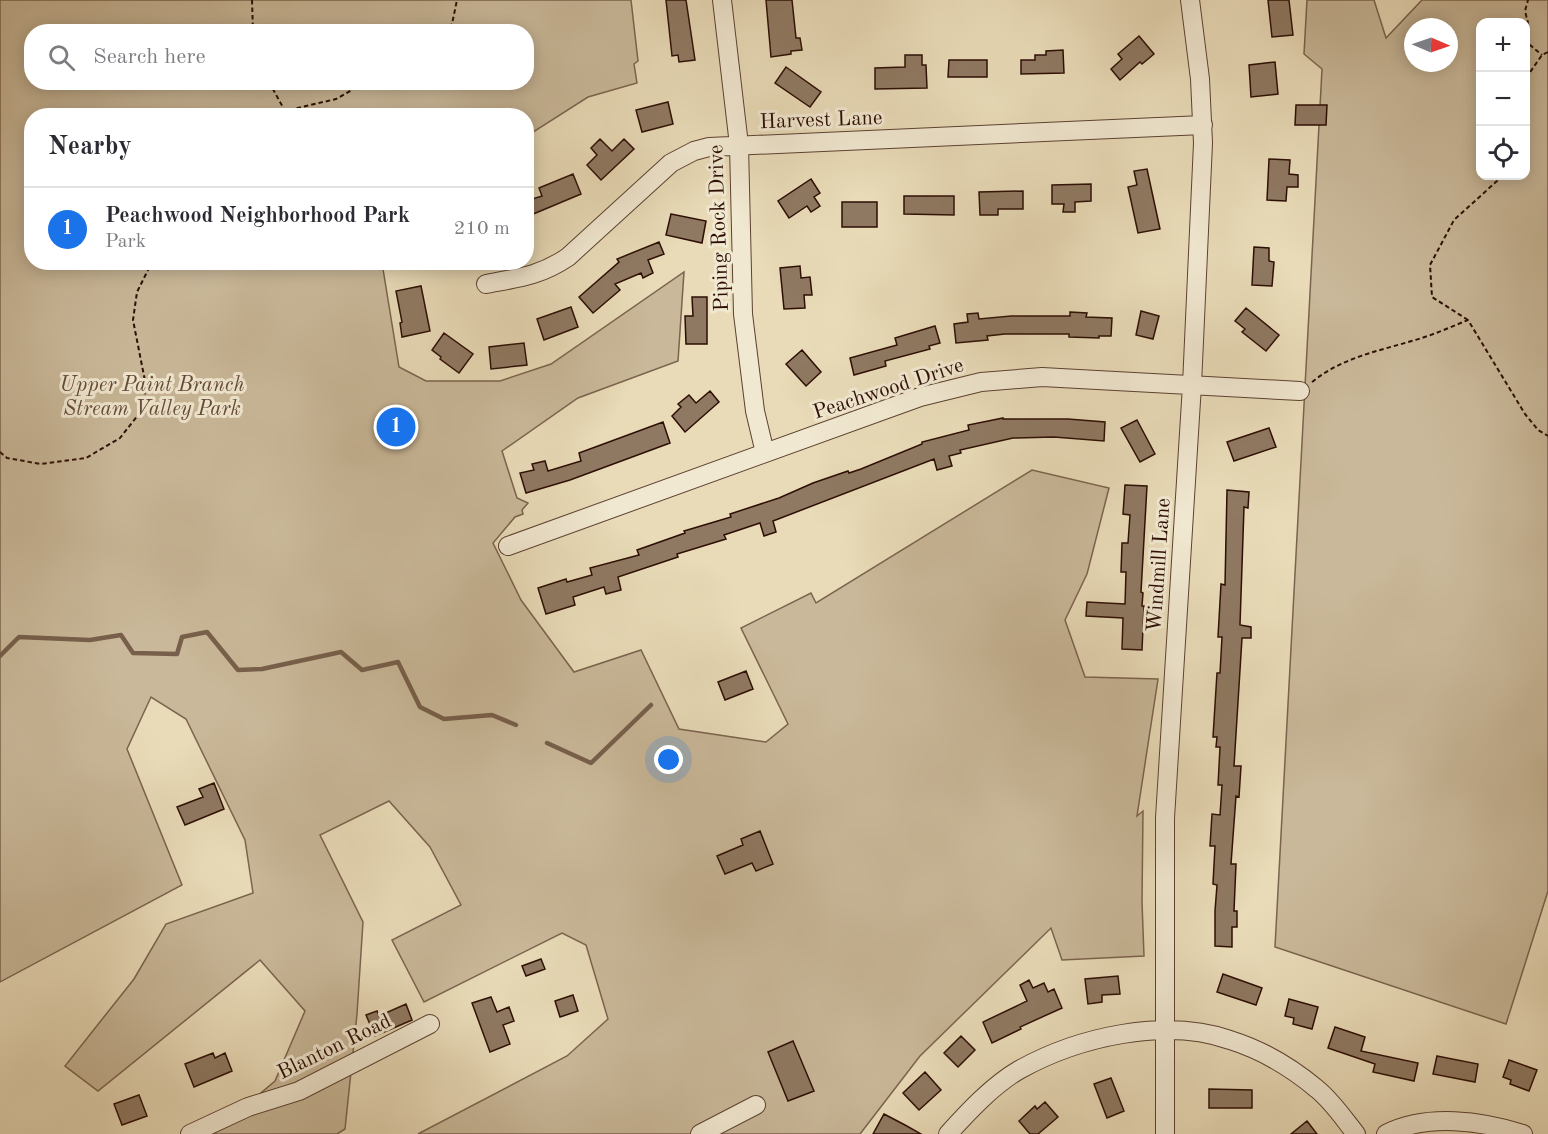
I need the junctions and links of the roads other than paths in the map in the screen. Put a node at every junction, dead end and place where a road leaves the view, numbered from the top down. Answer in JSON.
{"nodes":[{"id":1,"x":722,"y":0,"type":"edge"},
{"id":2,"x":1190,"y":0,"type":"edge"},
{"id":3,"x":1203,"y":125,"type":"junction"},
{"id":4,"x":739,"y":145,"type":"junction"},
{"id":5,"x":486,"y":284,"type":"dead end"},
{"id":6,"x":1192,"y":385,"type":"junction"},
{"id":7,"x":1300,"y":391,"type":"road end"},
{"id":8,"x":765,"y":453,"type":"junction"},
{"id":9,"x":508,"y":546,"type":"dead end"},
{"id":10,"x":430,"y":1024,"type":"dead end"},
{"id":11,"x":1165,"y":1030,"type":"junction"},
{"id":12,"x":756,"y":1105,"type":"dead end"},
{"id":13,"x":190,"y":1134,"type":"edge"},
{"id":14,"x":700,"y":1134,"type":"edge"},
{"id":15,"x":948,"y":1134,"type":"edge"},
{"id":16,"x":1165,"y":1134,"type":"edge"},
{"id":17,"x":1356,"y":1134,"type":"edge"},
{"id":18,"x":1386,"y":1134,"type":"edge"},
{"id":19,"x":1523,"y":1134,"type":"edge"}],
"edges":[{"from":1,"to":4,"type":"street","name":"Piping Rock Drive"},
{"from":2,"to":3,"type":"street","name":"Windmill Lane"},
{"from":3,"to":4,"type":"street","name":"Harvest Lane"},
{"from":3,"to":6,"type":"street","name":"Windmill Lane"},
{"from":4,"to":5,"type":"street","name":"Harvest Lane"},
{"from":4,"to":8,"type":"street","name":"Piping Rock Drive"},
{"from":6,"to":7,"type":"street","name":"Peachwood Drive"},
{"from":6,"to":8,"type":"street","name":"Peachwood Drive"},
{"from":6,"to":11,"type":"street","name":"Windmill Lane"},
{"from":8,"to":9,"type":"street","name":"Peachwood Drive"},
{"from":10,"to":13,"type":"street","name":"Blanton Road"},
{"from":11,"to":15,"type":"street"},
{"from":11,"to":16,"type":"street","name":"Windmill Lane"},
{"from":11,"to":17,"type":"street"},
{"from":12,"to":14,"type":"street"},
{"from":18,"to":19,"type":"street"}]}
